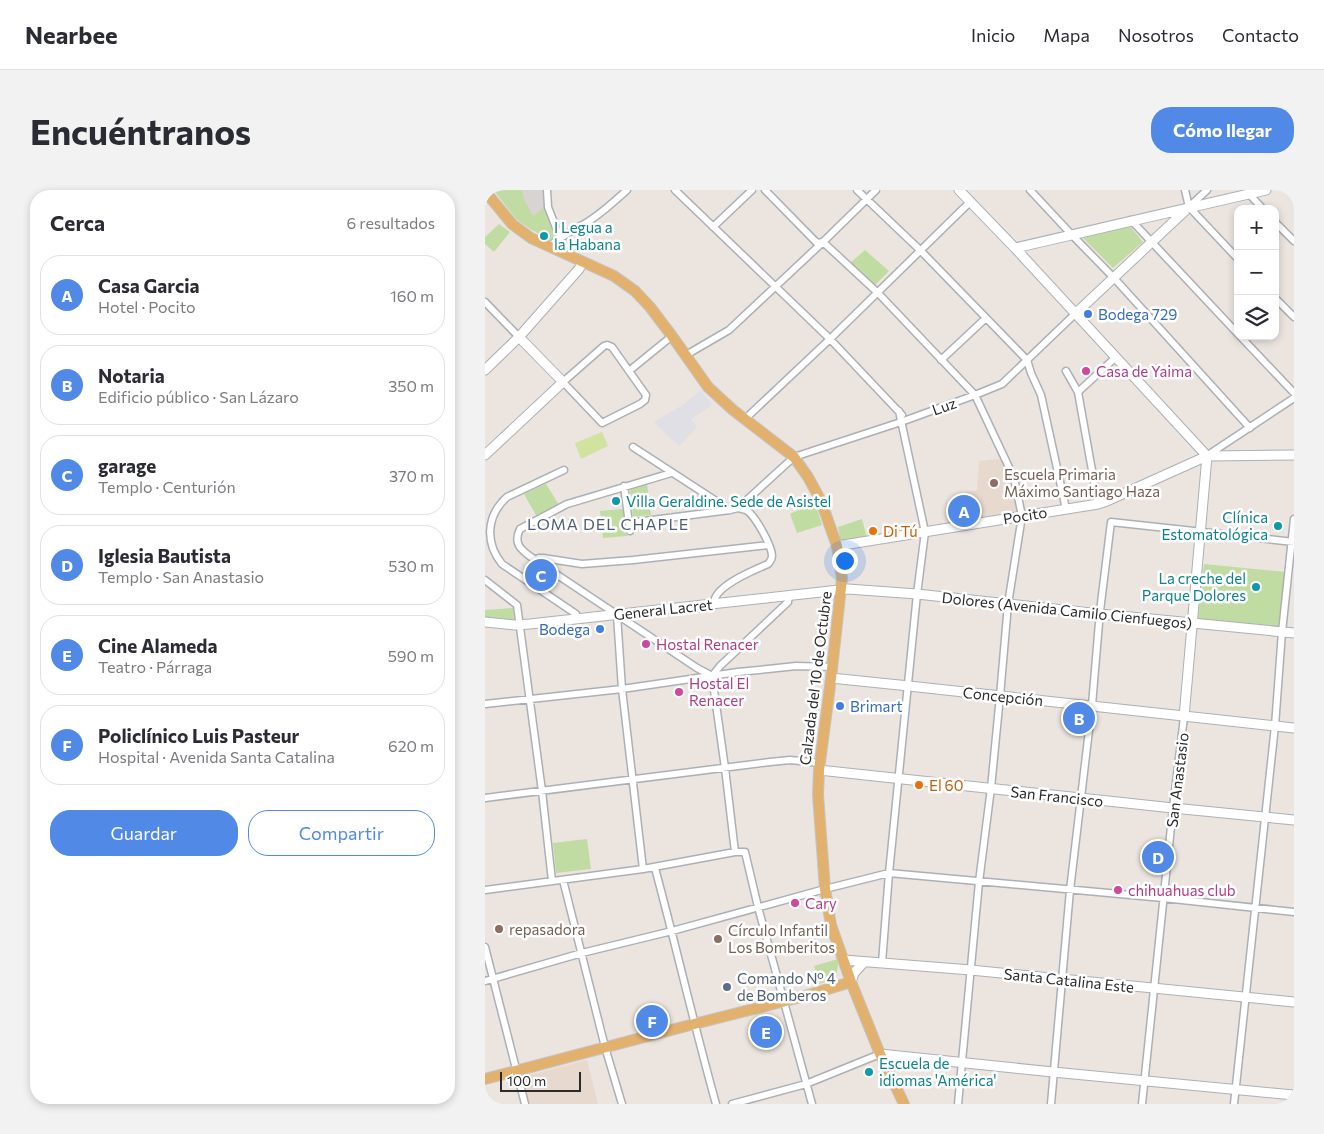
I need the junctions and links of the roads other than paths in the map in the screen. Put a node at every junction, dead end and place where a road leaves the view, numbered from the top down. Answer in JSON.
{"nodes":[{"id":1,"x":547,"y":190,"type":"edge"},
{"id":2,"x":627,"y":190,"type":"edge"},
{"id":3,"x":675,"y":190,"type":"edge"},
{"id":4,"x":751,"y":190,"type":"edge"},
{"id":5,"x":765,"y":190,"type":"edge"},
{"id":6,"x":857,"y":190,"type":"edge"},
{"id":7,"x":876,"y":190,"type":"edge"},
{"id":8,"x":959,"y":190,"type":"edge"},
{"id":9,"x":1030,"y":190,"type":"edge"},
{"id":10,"x":1185,"y":190,"type":"edge"},
{"id":11,"x":1207,"y":190,"type":"edge"},
{"id":12,"x":1265,"y":190,"type":"edge"},
{"id":13,"x":485,"y":191,"type":"edge"},
{"id":14,"x":1249,"y":194,"type":"junction"},
{"id":15,"x":867,"y":199,"type":"junction"},
{"id":16,"x":971,"y":201,"type":"junction"},
{"id":17,"x":1259,"y":205,"type":"edge"},
{"id":18,"x":1189,"y":207,"type":"junction"},
{"id":19,"x":1131,"y":220,"type":"junction"},
{"id":20,"x":1279,"y":226,"type":"edge"},
{"id":21,"x":713,"y":227,"type":"junction"},
{"id":22,"x":1072,"y":235,"type":"junction"},
{"id":23,"x":560,"y":238,"type":"junction"},
{"id":24,"x":1294,"y":241,"type":"edge"},
{"id":25,"x":823,"y":242,"type":"junction"},
{"id":26,"x":1151,"y":242,"type":"junction"},
{"id":27,"x":549,"y":247,"type":"junction"},
{"id":28,"x":1015,"y":248,"type":"junction"},
{"id":29,"x":920,"y":250,"type":"junction"},
{"id":30,"x":1234,"y":255,"type":"edge"},
{"id":31,"x":583,"y":262,"type":"junction"},
{"id":32,"x":1114,"y":278,"type":"junction"},
{"id":33,"x":775,"y":286,"type":"junction"},
{"id":34,"x":878,"y":293,"type":"junction"},
{"id":35,"x":485,"y":302,"type":"edge"},
{"id":36,"x":1279,"y":302,"type":"edge"},
{"id":37,"x":1075,"y":314,"type":"junction"},
{"id":38,"x":1294,"y":317,"type":"edge"},
{"id":39,"x":986,"y":318,"type":"junction"},
{"id":40,"x":1234,"y":330,"type":"edge"},
{"id":41,"x":673,"y":336,"type":"junction"},
{"id":42,"x":519,"y":337,"type":"junction"},
{"id":43,"x":830,"y":340,"type":"junction"},
{"id":44,"x":1244,"y":340,"type":"edge"},
{"id":45,"x":686,"y":355,"type":"junction"},
{"id":46,"x":1116,"y":357,"type":"junction"},
{"id":47,"x":941,"y":360,"type":"junction"},
{"id":48,"x":1027,"y":360,"type":"junction"},
{"id":49,"x":485,"y":370,"type":"edge"},
{"id":50,"x":629,"y":371,"type":"junction"},
{"id":51,"x":1066,"y":371,"type":"dead end"},
{"id":52,"x":563,"y":382,"type":"junction"},
{"id":53,"x":1078,"y":392,"type":"junction"},
{"id":54,"x":1294,"y":393,"type":"edge"},
{"id":55,"x":975,"y":395,"type":"junction"},
{"id":56,"x":1294,"y":398,"type":"edge"},
{"id":57,"x":745,"y":419,"type":"junction"},
{"id":58,"x":904,"y":421,"type":"junction"},
{"id":59,"x":1250,"y":428,"type":"junction"},
{"id":60,"x":633,"y":447,"type":"dead end"},
{"id":61,"x":485,"y":455,"type":"edge"},
{"id":62,"x":1294,"y":455,"type":"edge"},
{"id":63,"x":1207,"y":456,"type":"junction"},
{"id":64,"x":794,"y":457,"type":"junction"},
{"id":65,"x":565,"y":470,"type":"dead end"},
{"id":66,"x":671,"y":473,"type":"junction"},
{"id":67,"x":624,"y":486,"type":"junction"},
{"id":68,"x":1098,"y":504,"type":"junction"},
{"id":69,"x":738,"y":508,"type":"junction"},
{"id":70,"x":1066,"y":509,"type":"junction"},
{"id":71,"x":730,"y":510,"type":"junction"},
{"id":72,"x":1021,"y":516,"type":"junction"},
{"id":73,"x":1294,"y":519,"type":"edge"},
{"id":74,"x":629,"y":523,"type":"junction"},
{"id":75,"x":1199,"y":531,"type":"junction"},
{"id":76,"x":630,"y":532,"type":"dead end"},
{"id":77,"x":925,"y":532,"type":"junction"},
{"id":78,"x":1293,"y":542,"type":"edge"},
{"id":79,"x":769,"y":545,"type":"junction"},
{"id":80,"x":837,"y":546,"type":"junction"},
{"id":81,"x":535,"y":560,"type":"junction"},
{"id":82,"x":485,"y":580,"type":"edge"},
{"id":83,"x":841,"y":590,"type":"junction"},
{"id":84,"x":917,"y":594,"type":"junction"},
{"id":85,"x":789,"y":595,"type":"junction"},
{"id":86,"x":713,"y":604,"type":"junction"},
{"id":87,"x":1008,"y":604,"type":"junction"},
{"id":88,"x":1100,"y":614,"type":"junction"},
{"id":89,"x":617,"y":615,"type":"junction"},
{"id":90,"x":577,"y":619,"type":"junction"},
{"id":91,"x":485,"y":622,"type":"edge"},
{"id":92,"x":1192,"y":623,"type":"junction"},
{"id":93,"x":520,"y":624,"type":"junction"},
{"id":94,"x":1283,"y":632,"type":"junction"},
{"id":95,"x":1294,"y":633,"type":"edge"},
{"id":96,"x":833,"y":667,"type":"junction"},
{"id":97,"x":712,"y":676,"type":"junction"},
{"id":98,"x":831,"y":678,"type":"junction"},
{"id":99,"x":909,"y":686,"type":"junction"},
{"id":100,"x":622,"y":689,"type":"junction"},
{"id":101,"x":1000,"y":696,"type":"junction"},
{"id":102,"x":529,"y":698,"type":"junction"},
{"id":103,"x":485,"y":704,"type":"edge"},
{"id":104,"x":1092,"y":705,"type":"junction"},
{"id":105,"x":1184,"y":717,"type":"junction"},
{"id":106,"x":1275,"y":726,"type":"junction"},
{"id":107,"x":1294,"y":728,"type":"edge"},
{"id":108,"x":820,"y":766,"type":"junction"},
{"id":109,"x":725,"y":768,"type":"junction"},
{"id":110,"x":633,"y":779,"type":"junction"},
{"id":111,"x":899,"y":779,"type":"junction"},
{"id":112,"x":991,"y":788,"type":"junction"},
{"id":113,"x":542,"y":791,"type":"junction"},
{"id":114,"x":485,"y":798,"type":"edge"},
{"id":115,"x":1080,"y":798,"type":"junction"},
{"id":116,"x":1173,"y":808,"type":"junction"},
{"id":117,"x":1265,"y":817,"type":"junction"},
{"id":118,"x":1294,"y":820,"type":"edge"},
{"id":119,"x":735,"y":852,"type":"junction"},
{"id":120,"x":655,"y":868,"type":"junction"},
{"id":121,"x":643,"y":870,"type":"junction"},
{"id":122,"x":889,"y":873,"type":"junction"},
{"id":123,"x":563,"y":880,"type":"junction"},
{"id":124,"x":553,"y":881,"type":"junction"},
{"id":125,"x":979,"y":882,"type":"junction"},
{"id":126,"x":825,"y":889,"type":"junction"},
{"id":127,"x":485,"y":890,"type":"edge"},
{"id":128,"x":1070,"y":890,"type":"junction"},
{"id":129,"x":1163,"y":898,"type":"junction"},
{"id":130,"x":758,"y":907,"type":"junction"},
{"id":131,"x":1255,"y":908,"type":"junction"},
{"id":132,"x":1294,"y":912,"type":"edge"},
{"id":133,"x":672,"y":931,"type":"junction"},
{"id":134,"x":485,"y":947,"type":"edge"},
{"id":135,"x":582,"y":953,"type":"junction"},
{"id":136,"x":864,"y":962,"type":"junction"},
{"id":137,"x":881,"y":963,"type":"junction"},
{"id":138,"x":845,"y":964,"type":"junction"},
{"id":139,"x":971,"y":970,"type":"junction"},
{"id":140,"x":494,"y":979,"type":"junction"},
{"id":141,"x":1062,"y":979,"type":"junction"},
{"id":142,"x":485,"y":981,"type":"edge"},
{"id":143,"x":851,"y":982,"type":"junction"},
{"id":144,"x":1154,"y":988,"type":"junction"},
{"id":145,"x":829,"y":989,"type":"junction"},
{"id":146,"x":1246,"y":998,"type":"junction"},
{"id":147,"x":783,"y":1002,"type":"junction"},
{"id":148,"x":1294,"y":1002,"type":"edge"},
{"id":149,"x":694,"y":1024,"type":"junction"},
{"id":150,"x":605,"y":1047,"type":"junction"},
{"id":151,"x":880,"y":1054,"type":"junction"},
{"id":152,"x":962,"y":1063,"type":"junction"},
{"id":153,"x":516,"y":1070,"type":"junction"},
{"id":154,"x":1053,"y":1072,"type":"junction"},
{"id":155,"x":485,"y":1079,"type":"edge"},
{"id":156,"x":1144,"y":1081,"type":"junction"},
{"id":157,"x":806,"y":1084,"type":"junction"},
{"id":158,"x":1236,"y":1089,"type":"junction"},
{"id":159,"x":1294,"y":1095,"type":"edge"},
{"id":160,"x":525,"y":1104,"type":"edge"},
{"id":161,"x":622,"y":1104,"type":"edge"},
{"id":162,"x":716,"y":1104,"type":"edge"},
{"id":163,"x":732,"y":1104,"type":"edge"},
{"id":164,"x":812,"y":1104,"type":"edge"},
{"id":165,"x":904,"y":1104,"type":"edge"},
{"id":166,"x":958,"y":1104,"type":"edge"},
{"id":167,"x":1051,"y":1104,"type":"edge"},
{"id":168,"x":1142,"y":1104,"type":"edge"},
{"id":169,"x":1235,"y":1104,"type":"edge"}],
"edges":[{"from":1,"to":23,"type":"street"},
{"from":2,"to":23,"type":"street"},
{"from":3,"to":21,"type":"street"},
{"from":4,"to":21,"type":"street"},
{"from":5,"to":25,"type":"street"},
{"from":6,"to":15,"type":"street"},
{"from":7,"to":15,"type":"street"},
{"from":8,"to":16,"type":"street"},
{"from":9,"to":22,"type":"street"},
{"from":10,"to":18,"type":"street"},
{"from":11,"to":18,"type":"street","name":"Luz"},
{"from":12,"to":14,"type":"street"},
{"from":13,"to":27,"type":"main road","name":"Calzada del 10 de Octubre"},
{"from":14,"to":17,"type":"street"},
{"from":14,"to":18,"type":"street"},
{"from":15,"to":25,"type":"street"},
{"from":15,"to":29,"type":"street"},
{"from":16,"to":28,"type":"street"},
{"from":16,"to":29,"type":"street"},
{"from":18,"to":19,"type":"street"},
{"from":18,"to":26,"type":"street","name":"Luz"},
{"from":18,"to":30,"type":"street"},
{"from":19,"to":22,"type":"street"},
{"from":19,"to":26,"type":"street"},
{"from":20,"to":24,"type":"street"},
{"from":21,"to":33,"type":"street"},
{"from":22,"to":28,"type":"street"},
{"from":22,"to":32,"type":"street"},
{"from":23,"to":27,"type":"street"},
{"from":25,"to":33,"type":"street"},
{"from":25,"to":34,"type":"street"},
{"from":26,"to":32,"type":"street","name":"Luz"},
{"from":26,"to":40,"type":"street"},
{"from":27,"to":31,"type":"main road","name":"Calzada del 10 de Octubre"},
{"from":28,"to":37,"type":"street"},
{"from":29,"to":34,"type":"street"},
{"from":29,"to":39,"type":"street"},
{"from":31,"to":41,"type":"main road","name":"Calzada del 10 de Octubre"},
{"from":31,"to":42,"type":"street"},
{"from":32,"to":37,"type":"street","name":"Luz"},
{"from":32,"to":59,"type":"street"},
{"from":33,"to":43,"type":"street"},
{"from":33,"to":45,"type":"street"},
{"from":34,"to":43,"type":"street"},
{"from":34,"to":47,"type":"street"},
{"from":35,"to":42,"type":"street"},
{"from":36,"to":38,"type":"street"},
{"from":37,"to":46,"type":"street"},
{"from":37,"to":48,"type":"street","name":"Luz"},
{"from":39,"to":47,"type":"street"},
{"from":39,"to":48,"type":"street"},
{"from":41,"to":45,"type":"main road","name":"Calzada del 10 de Octubre"},
{"from":41,"to":50,"type":"street"},
{"from":42,"to":49,"type":"street"},
{"from":42,"to":52,"type":"street"},
{"from":43,"to":57,"type":"street"},
{"from":43,"to":58,"type":"street"},
{"from":44,"to":54,"type":"street"},
{"from":45,"to":57,"type":"main road","name":"Calzada del 10 de Octubre"},
{"from":46,"to":53,"type":"street"},
{"from":46,"to":63,"type":"street"},
{"from":47,"to":55,"type":"street"},
{"from":48,"to":55,"type":"street","name":"Luz"},
{"from":48,"to":70,"type":"street"},
{"from":50,"to":52,"type":"street"},
{"from":50,"to":52,"type":"street"},
{"from":51,"to":53,"type":"street"},
{"from":52,"to":61,"type":"street"},
{"from":53,"to":68,"type":"street"},
{"from":55,"to":58,"type":"street","name":"Luz"},
{"from":55,"to":72,"type":"street"},
{"from":56,"to":59,"type":"street"},
{"from":57,"to":64,"type":"main road","name":"Calzada del 10 de Octubre"},
{"from":58,"to":64,"type":"street","name":"Luz"},
{"from":58,"to":77,"type":"street"},
{"from":59,"to":63,"type":"street"},
{"from":60,"to":66,"type":"street"},
{"from":62,"to":63,"type":"street","name":"Pocito"},
{"from":63,"to":68,"type":"street","name":"Pocito"},
{"from":63,"to":75,"type":"street","name":"San Anastasio"},
{"from":64,"to":69,"type":"street","name":"Luz"},
{"from":64,"to":80,"type":"main road","name":"Calzada del 10 de Octubre"},
{"from":65,"to":90,"type":"street"},
{"from":66,"to":67,"type":"street"},
{"from":66,"to":71,"type":"street"},
{"from":67,"to":74,"type":"street"},
{"from":67,"to":81,"type":"street"},
{"from":68,"to":70,"type":"street","name":"Pocito"},
{"from":69,"to":71,"type":"street","name":"Luz"},
{"from":69,"to":79,"type":"street"},
{"from":70,"to":72,"type":"street","name":"Pocito"},
{"from":71,"to":74,"type":"street","name":"Luz"},
{"from":72,"to":77,"type":"street","name":"Pocito"},
{"from":72,"to":87,"type":"street"},
{"from":73,"to":78,"type":"street"},
{"from":74,"to":76,"type":"street"},
{"from":75,"to":78,"type":"street"},
{"from":75,"to":88,"type":"street"},
{"from":75,"to":92,"type":"street","name":"San Anastasio"},
{"from":77,"to":80,"type":"street","name":"Pocito"},
{"from":77,"to":84,"type":"street"},
{"from":78,"to":94,"type":"street"},
{"from":79,"to":81,"type":"street"},
{"from":79,"to":86,"type":"street"},
{"from":80,"to":83,"type":"main road","name":"Calzada del 10 de Octubre"},
{"from":81,"to":89,"type":"street"},
{"from":82,"to":93,"type":"street"},
{"from":83,"to":84,"type":"street","name":"Dolores (Avenida Camilo Cienfuegos)"},
{"from":83,"to":85,"type":"street","name":"General Lacret"},
{"from":83,"to":96,"type":"main road","name":"Calzada del 10 de Octubre"},
{"from":84,"to":87,"type":"street","name":"Dolores (Avenida Camilo Cienfuegos)"},
{"from":84,"to":99,"type":"street"},
{"from":85,"to":86,"type":"street","name":"General Lacret"},
{"from":85,"to":97,"type":"street"},
{"from":86,"to":89,"type":"street","name":"General Lacret"},
{"from":87,"to":88,"type":"street","name":"Dolores (Avenida Camilo Cienfuegos)"},
{"from":87,"to":101,"type":"street"},
{"from":88,"to":92,"type":"street","name":"Dolores (Avenida Camilo Cienfuegos)"},
{"from":88,"to":104,"type":"street"},
{"from":89,"to":90,"type":"street","name":"General Lacret"},
{"from":89,"to":97,"type":"street"},
{"from":89,"to":100,"type":"street"},
{"from":90,"to":93,"type":"street","name":"General Lacret"},
{"from":91,"to":93,"type":"street","name":"General Lacret"},
{"from":92,"to":94,"type":"street","name":"Dolores (Avenida Camilo Cienfuegos)"},
{"from":92,"to":105,"type":"street","name":"San Anastasio"},
{"from":93,"to":102,"type":"street"},
{"from":94,"to":95,"type":"street","name":"Dolores (Avenida Camilo Cienfuegos)"},
{"from":94,"to":106,"type":"street"},
{"from":96,"to":97,"type":"street"},
{"from":96,"to":98,"type":"main road","name":"Calzada del 10 de Octubre"},
{"from":97,"to":100,"type":"street"},
{"from":97,"to":109,"type":"street"},
{"from":98,"to":99,"type":"street","name":"Concepción"},
{"from":98,"to":108,"type":"main road","name":"Calzada del 10 de Octubre"},
{"from":99,"to":101,"type":"street","name":"Concepción"},
{"from":99,"to":111,"type":"street"},
{"from":100,"to":102,"type":"street"},
{"from":100,"to":110,"type":"street"},
{"from":101,"to":104,"type":"street","name":"Concepción"},
{"from":101,"to":112,"type":"street"},
{"from":102,"to":103,"type":"street"},
{"from":102,"to":113,"type":"street"},
{"from":104,"to":105,"type":"street","name":"Concepción"},
{"from":104,"to":115,"type":"street"},
{"from":105,"to":106,"type":"street","name":"Concepción"},
{"from":105,"to":116,"type":"street","name":"San Anastasio"},
{"from":106,"to":107,"type":"street","name":"Concepción"},
{"from":106,"to":117,"type":"street"},
{"from":108,"to":109,"type":"street"},
{"from":108,"to":111,"type":"street","name":"San Francisco"},
{"from":108,"to":126,"type":"main road","name":"Calzada del 10 de Octubre"},
{"from":109,"to":110,"type":"street"},
{"from":109,"to":119,"type":"street"},
{"from":110,"to":113,"type":"street"},
{"from":110,"to":121,"type":"street"},
{"from":111,"to":112,"type":"street","name":"San Francisco"},
{"from":111,"to":122,"type":"street"},
{"from":112,"to":115,"type":"street","name":"San Francisco"},
{"from":112,"to":125,"type":"street"},
{"from":113,"to":114,"type":"street"},
{"from":113,"to":124,"type":"street"},
{"from":115,"to":116,"type":"street","name":"San Francisco"},
{"from":115,"to":128,"type":"street"},
{"from":116,"to":117,"type":"street","name":"San Francisco"},
{"from":116,"to":129,"type":"street","name":"San Anastasio"},
{"from":117,"to":118,"type":"street","name":"San Francisco"},
{"from":117,"to":131,"type":"street"},
{"from":119,"to":120,"type":"street"},
{"from":119,"to":130,"type":"street"},
{"from":120,"to":121,"type":"street"},
{"from":120,"to":133,"type":"street"},
{"from":121,"to":123,"type":"street"},
{"from":122,"to":125,"type":"street"},
{"from":122,"to":126,"type":"street"},
{"from":122,"to":137,"type":"street"},
{"from":123,"to":124,"type":"street"},
{"from":123,"to":135,"type":"street"},
{"from":124,"to":127,"type":"street"},
{"from":125,"to":128,"type":"street"},
{"from":125,"to":139,"type":"street"},
{"from":126,"to":130,"type":"street"},
{"from":126,"to":138,"type":"main road","name":"Calzada del 10 de Octubre"},
{"from":128,"to":129,"type":"street"},
{"from":128,"to":141,"type":"street"},
{"from":129,"to":131,"type":"street"},
{"from":129,"to":144,"type":"street","name":"San Anastasio"},
{"from":130,"to":133,"type":"street"},
{"from":130,"to":147,"type":"street"},
{"from":131,"to":132,"type":"street"},
{"from":131,"to":146,"type":"street"},
{"from":133,"to":135,"type":"street"},
{"from":133,"to":149,"type":"street"},
{"from":134,"to":140,"type":"street"},
{"from":135,"to":140,"type":"street"},
{"from":135,"to":150,"type":"street"},
{"from":136,"to":137,"type":"street","name":"Santa Catalina Este"},
{"from":136,"to":138,"type":"street","name":"Santa Catalina Este"},
{"from":136,"to":143,"type":"street"},
{"from":137,"to":139,"type":"street","name":"Santa Catalina Este"},
{"from":138,"to":143,"type":"main road","name":"Calzada del 10 de Octubre"},
{"from":138,"to":145,"type":"main road"},
{"from":139,"to":141,"type":"street","name":"Santa Catalina Este"},
{"from":139,"to":152,"type":"street"},
{"from":140,"to":142,"type":"street"},
{"from":140,"to":153,"type":"street"},
{"from":141,"to":144,"type":"street","name":"Santa Catalina Este"},
{"from":141,"to":154,"type":"street"},
{"from":143,"to":145,"type":"main road"},
{"from":143,"to":151,"type":"main road","name":"Calzada del 10 de Octubre"},
{"from":144,"to":146,"type":"street","name":"Santa Catalina Este"},
{"from":144,"to":156,"type":"street","name":"San Anastasio"},
{"from":145,"to":147,"type":"main road"},
{"from":146,"to":148,"type":"street","name":"Santa Catalina Este"},
{"from":146,"to":158,"type":"street"},
{"from":147,"to":149,"type":"main road"},
{"from":147,"to":157,"type":"street"},
{"from":149,"to":150,"type":"main road"},
{"from":149,"to":162,"type":"street"},
{"from":150,"to":153,"type":"main road"},
{"from":150,"to":161,"type":"street"},
{"from":151,"to":152,"type":"street"},
{"from":151,"to":157,"type":"street"},
{"from":151,"to":165,"type":"main road","name":"Calzada del 10 de Octubre"},
{"from":152,"to":154,"type":"street"},
{"from":152,"to":166,"type":"street"},
{"from":153,"to":155,"type":"main road"},
{"from":153,"to":160,"type":"street"},
{"from":154,"to":156,"type":"street"},
{"from":154,"to":167,"type":"street"},
{"from":156,"to":158,"type":"street"},
{"from":156,"to":168,"type":"street","name":"San Anastasio"},
{"from":157,"to":163,"type":"street"},
{"from":157,"to":164,"type":"street"},
{"from":158,"to":159,"type":"street"},
{"from":158,"to":169,"type":"street"}]}
